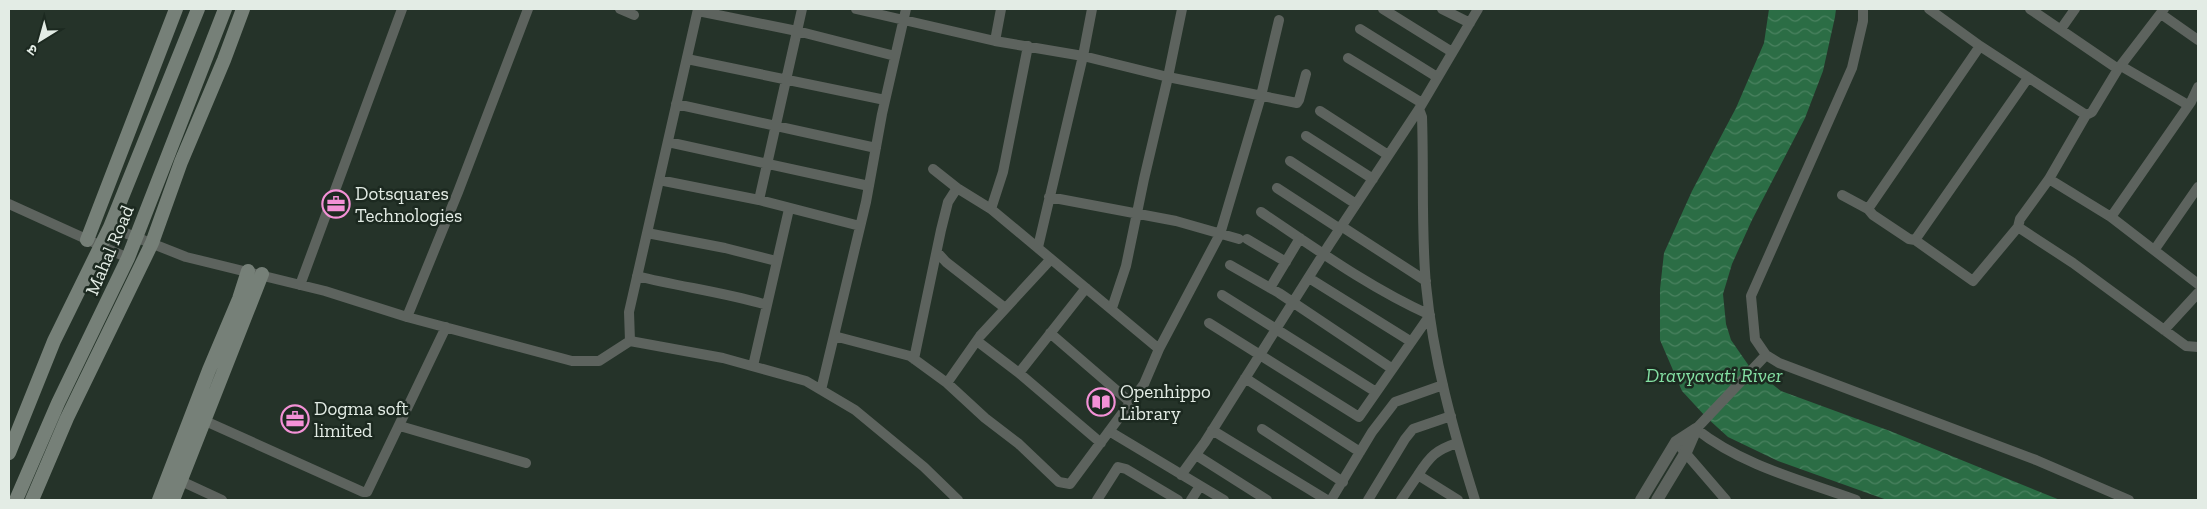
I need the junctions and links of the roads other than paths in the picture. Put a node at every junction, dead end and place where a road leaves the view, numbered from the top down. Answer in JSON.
{"nodes":[{"id":1,"x":176,"y":9,"type":"edge"},
{"id":2,"x":198,"y":9,"type":"edge"},
{"id":3,"x":225,"y":9,"type":"edge"},
{"id":4,"x":243,"y":9,"type":"edge"},
{"id":5,"x":402,"y":9,"type":"edge"},
{"id":6,"x":528,"y":9,"type":"edge"},
{"id":7,"x":620,"y":9,"type":"edge"},
{"id":8,"x":802,"y":9,"type":"edge"},
{"id":9,"x":856,"y":9,"type":"edge"},
{"id":10,"x":906,"y":9,"type":"edge"},
{"id":11,"x":1001,"y":9,"type":"edge"},
{"id":12,"x":1092,"y":9,"type":"edge"},
{"id":13,"x":1182,"y":9,"type":"edge"},
{"id":14,"x":1383,"y":9,"type":"edge"},
{"id":15,"x":1442,"y":9,"type":"edge"},
{"id":16,"x":1478,"y":9,"type":"edge"},
{"id":17,"x":1863,"y":9,"type":"edge"},
{"id":18,"x":1929,"y":9,"type":"edge"},
{"id":19,"x":2030,"y":9,"type":"edge"},
{"id":20,"x":2075,"y":9,"type":"edge"},
{"id":21,"x":698,"y":10,"type":"edge"},
{"id":22,"x":2162,"y":11,"type":"edge"},
{"id":23,"x":634,"y":15,"type":"dead end"},
{"id":24,"x":903,"y":19,"type":"junction"},
{"id":25,"x":1278,"y":20,"type":"dead end"},
{"id":26,"x":1470,"y":24,"type":"junction"},
{"id":27,"x":1360,"y":29,"type":"dead end"},
{"id":28,"x":2061,"y":29,"type":"junction"},
{"id":29,"x":797,"y":31,"type":"junction"},
{"id":30,"x":2198,"y":40,"type":"edge"},
{"id":31,"x":996,"y":41,"type":"junction"},
{"id":32,"x":1028,"y":46,"type":"junction"},
{"id":33,"x":1980,"y":46,"type":"junction"},
{"id":34,"x":1452,"y":52,"type":"junction"},
{"id":35,"x":895,"y":56,"type":"junction"},
{"id":36,"x":1083,"y":56,"type":"junction"},
{"id":37,"x":1348,"y":58,"type":"dead end"},
{"id":38,"x":687,"y":59,"type":"junction"},
{"id":39,"x":2120,"y":68,"type":"junction"},
{"id":40,"x":1306,"y":74,"type":"dead end"},
{"id":41,"x":1168,"y":77,"type":"junction"},
{"id":42,"x":1437,"y":77,"type":"junction"},
{"id":43,"x":787,"y":78,"type":"junction"},
{"id":44,"x":2028,"y":78,"type":"junction"},
{"id":45,"x":2198,"y":87,"type":"edge"},
{"id":46,"x":1261,"y":96,"type":"junction"},
{"id":47,"x":885,"y":100,"type":"junction"},
{"id":48,"x":676,"y":104,"type":"junction"},
{"id":49,"x":2192,"y":105,"type":"edge"},
{"id":50,"x":1421,"y":106,"type":"junction"},
{"id":51,"x":1320,"y":111,"type":"dead end"},
{"id":52,"x":2086,"y":116,"type":"junction"},
{"id":53,"x":776,"y":126,"type":"junction"},
{"id":54,"x":1306,"y":136,"type":"dead end"},
{"id":55,"x":668,"y":142,"type":"junction"},
{"id":56,"x":876,"y":148,"type":"junction"},
{"id":57,"x":1388,"y":155,"type":"junction"},
{"id":58,"x":1290,"y":161,"type":"dead end"},
{"id":59,"x":767,"y":163,"type":"junction"},
{"id":60,"x":934,"y":169,"type":"dead end"},
{"id":61,"x":2049,"y":178,"type":"junction"},
{"id":62,"x":1373,"y":179,"type":"junction"},
{"id":63,"x":659,"y":180,"type":"junction"},
{"id":64,"x":869,"y":186,"type":"junction"},
{"id":65,"x":2198,"y":187,"type":"edge"},
{"id":66,"x":957,"y":188,"type":"junction"},
{"id":67,"x":1277,"y":188,"type":"dead end"},
{"id":68,"x":1842,"y":195,"type":"dead end"},
{"id":69,"x":1049,"y":197,"type":"junction"},
{"id":70,"x":759,"y":200,"type":"junction"},
{"id":71,"x":9,"y":204,"type":"edge"},
{"id":72,"x":1356,"y":204,"type":"junction"},
{"id":73,"x":789,"y":209,"type":"junction"},
{"id":74,"x":991,"y":209,"type":"junction"},
{"id":75,"x":1868,"y":209,"type":"junction"},
{"id":76,"x":1261,"y":212,"type":"dead end"},
{"id":77,"x":1138,"y":215,"type":"junction"},
{"id":78,"x":2111,"y":217,"type":"junction"},
{"id":79,"x":860,"y":226,"type":"junction"},
{"id":80,"x":110,"y":227,"type":"junction"},
{"id":81,"x":2018,"y":227,"type":"junction"},
{"id":82,"x":1340,"y":228,"type":"junction"},
{"id":83,"x":647,"y":233,"type":"junction"},
{"id":84,"x":1220,"y":234,"type":"junction"},
{"id":85,"x":136,"y":238,"type":"junction"},
{"id":86,"x":1300,"y":238,"type":"junction"},
{"id":87,"x":87,"y":240,"type":"junction"},
{"id":88,"x":1915,"y":240,"type":"junction"},
{"id":89,"x":152,"y":243,"type":"junction"},
{"id":90,"x":101,"y":246,"type":"junction"},
{"id":91,"x":1038,"y":247,"type":"junction"},
{"id":92,"x":2155,"y":249,"type":"junction"},
{"id":93,"x":937,"y":252,"type":"junction"},
{"id":94,"x":1324,"y":254,"type":"junction"},
{"id":95,"x":128,"y":258,"type":"junction"},
{"id":96,"x":1051,"y":259,"type":"junction"},
{"id":97,"x":776,"y":261,"type":"junction"},
{"id":98,"x":1286,"y":262,"type":"junction"},
{"id":99,"x":1230,"y":265,"type":"dead end"},
{"id":100,"x":255,"y":273,"type":"junction"},
{"id":101,"x":637,"y":276,"type":"junction"},
{"id":102,"x":1309,"y":278,"type":"junction"},
{"id":103,"x":1426,"y":281,"type":"junction"},
{"id":104,"x":300,"y":284,"type":"junction"},
{"id":105,"x":2198,"y":284,"type":"edge"},
{"id":106,"x":1086,"y":288,"type":"junction"},
{"id":107,"x":1270,"y":288,"type":"junction"},
{"id":108,"x":2198,"y":293,"type":"edge"},
{"id":109,"x":1222,"y":295,"type":"dead end"},
{"id":110,"x":1293,"y":303,"type":"junction"},
{"id":111,"x":767,"y":304,"type":"junction"},
{"id":112,"x":1005,"y":308,"type":"junction"},
{"id":113,"x":1112,"y":308,"type":"junction"},
{"id":114,"x":1430,"y":315,"type":"junction"},
{"id":115,"x":407,"y":317,"type":"junction"},
{"id":116,"x":1209,"y":324,"type":"dead end"},
{"id":117,"x":446,"y":327,"type":"junction"},
{"id":118,"x":1277,"y":330,"type":"junction"},
{"id":119,"x":2164,"y":330,"type":"junction"},
{"id":120,"x":1050,"y":333,"type":"junction"},
{"id":121,"x":834,"y":336,"type":"junction"},
{"id":122,"x":630,"y":341,"type":"junction"},
{"id":123,"x":977,"y":341,"type":"junction"},
{"id":124,"x":1410,"y":341,"type":"junction"},
{"id":125,"x":1158,"y":348,"type":"junction"},
{"id":126,"x":2198,"y":348,"type":"edge"},
{"id":127,"x":1766,"y":355,"type":"junction"},
{"id":128,"x":1260,"y":357,"type":"junction"},
{"id":129,"x":914,"y":359,"type":"junction"},
{"id":130,"x":753,"y":366,"type":"junction"},
{"id":131,"x":1391,"y":368,"type":"junction"},
{"id":132,"x":1019,"y":373,"type":"junction"},
{"id":133,"x":1245,"y":378,"type":"junction"},
{"id":134,"x":947,"y":383,"type":"junction"},
{"id":135,"x":1443,"y":385,"type":"junction"},
{"id":136,"x":821,"y":390,"type":"junction"},
{"id":137,"x":1376,"y":392,"type":"junction"},
{"id":138,"x":1130,"y":402,"type":"junction"},
{"id":139,"x":1451,"y":416,"type":"junction"},
{"id":140,"x":204,"y":420,"type":"junction"},
{"id":141,"x":400,"y":426,"type":"junction"},
{"id":142,"x":1262,"y":429,"type":"dead end"},
{"id":143,"x":1696,"y":429,"type":"junction"},
{"id":144,"x":1212,"y":430,"type":"junction"},
{"id":145,"x":1110,"y":431,"type":"junction"},
{"id":146,"x":1676,"y":442,"type":"junction"},
{"id":147,"x":1102,"y":443,"type":"junction"},
{"id":148,"x":1457,"y":443,"type":"junction"},
{"id":149,"x":9,"y":452,"type":"edge"},
{"id":150,"x":1360,"y":452,"type":"junction"},
{"id":151,"x":1686,"y":452,"type":"junction"},
{"id":152,"x":1196,"y":455,"type":"junction"},
{"id":153,"x":526,"y":463,"type":"dead end"},
{"id":154,"x":1181,"y":475,"type":"junction"},
{"id":155,"x":1418,"y":475,"type":"junction"},
{"id":156,"x":181,"y":481,"type":"junction"},
{"id":157,"x":1343,"y":482,"type":"junction"},
{"id":158,"x":1200,"y":486,"type":"junction"},
{"id":159,"x":1443,"y":490,"type":"junction"},
{"id":160,"x":18,"y":495,"type":"edge"},
{"id":161,"x":33,"y":498,"type":"edge"},
{"id":162,"x":1100,"y":499,"type":"edge"},
{"id":163,"x":160,"y":500,"type":"edge"},
{"id":164,"x":173,"y":500,"type":"edge"},
{"id":165,"x":222,"y":500,"type":"edge"},
{"id":166,"x":958,"y":500,"type":"edge"},
{"id":167,"x":1178,"y":500,"type":"edge"},
{"id":168,"x":1191,"y":500,"type":"edge"},
{"id":169,"x":1224,"y":500,"type":"edge"},
{"id":170,"x":1267,"y":500,"type":"edge"},
{"id":171,"x":1327,"y":500,"type":"edge"},
{"id":172,"x":1331,"y":500,"type":"edge"},
{"id":173,"x":1368,"y":500,"type":"edge"},
{"id":174,"x":1401,"y":500,"type":"edge"},
{"id":175,"x":1437,"y":500,"type":"edge"},
{"id":176,"x":1458,"y":500,"type":"edge"},
{"id":177,"x":1475,"y":500,"type":"edge"},
{"id":178,"x":1641,"y":500,"type":"edge"},
{"id":179,"x":1657,"y":500,"type":"edge"},
{"id":180,"x":1726,"y":500,"type":"edge"},
{"id":181,"x":1856,"y":500,"type":"edge"},
{"id":182,"x":2129,"y":500,"type":"edge"}],
"edges":[{"from":1,"to":87,"type":"main road"},
{"from":2,"to":80,"type":"main road","name":"Mahal Road"},
{"from":3,"to":85,"type":"main road","name":"Mahal Road"},
{"from":4,"to":89,"type":"main road"},
{"from":5,"to":104,"type":"street"},
{"from":6,"to":115,"type":"street"},
{"from":7,"to":23,"type":"street"},
{"from":8,"to":29,"type":"street"},
{"from":9,"to":24,"type":"street"},
{"from":10,"to":24,"type":"street"},
{"from":11,"to":31,"type":"street"},
{"from":12,"to":36,"type":"street"},
{"from":13,"to":41,"type":"street"},
{"from":14,"to":34,"type":"street"},
{"from":15,"to":26,"type":"street"},
{"from":16,"to":26,"type":"street"},
{"from":17,"to":127,"type":"street"},
{"from":18,"to":33,"type":"street"},
{"from":19,"to":28,"type":"street"},
{"from":20,"to":28,"type":"street"},
{"from":21,"to":29,"type":"street"},
{"from":21,"to":38,"type":"street"},
{"from":22,"to":30,"type":"street"},
{"from":22,"to":39,"type":"street"},
{"from":24,"to":31,"type":"street"},
{"from":24,"to":35,"type":"street"},
{"from":25,"to":46,"type":"street"},
{"from":26,"to":34,"type":"street"},
{"from":27,"to":42,"type":"street"},
{"from":28,"to":39,"type":"street"},
{"from":29,"to":35,"type":"street"},
{"from":29,"to":43,"type":"street"},
{"from":31,"to":32,"type":"street"},
{"from":32,"to":36,"type":"street"},
{"from":32,"to":74,"type":"street"},
{"from":33,"to":44,"type":"street"},
{"from":33,"to":75,"type":"street"},
{"from":34,"to":42,"type":"street"},
{"from":35,"to":47,"type":"street"},
{"from":36,"to":41,"type":"street"},
{"from":36,"to":69,"type":"street"},
{"from":37,"to":50,"type":"street"},
{"from":38,"to":43,"type":"street"},
{"from":38,"to":48,"type":"street"},
{"from":39,"to":49,"type":"street"},
{"from":39,"to":52,"type":"street"},
{"from":40,"to":46,"type":"street"},
{"from":41,"to":46,"type":"street"},
{"from":41,"to":77,"type":"street"},
{"from":42,"to":50,"type":"street"},
{"from":43,"to":47,"type":"street"},
{"from":43,"to":53,"type":"street"},
{"from":44,"to":52,"type":"street"},
{"from":44,"to":88,"type":"street"},
{"from":45,"to":49,"type":"street"},
{"from":46,"to":84,"type":"street"},
{"from":47,"to":56,"type":"street"},
{"from":48,"to":53,"type":"street"},
{"from":48,"to":55,"type":"street"},
{"from":49,"to":78,"type":"street"},
{"from":50,"to":57,"type":"street"},
{"from":50,"to":103,"type":"street"},
{"from":51,"to":57,"type":"street"},
{"from":52,"to":61,"type":"street"},
{"from":53,"to":56,"type":"street"},
{"from":53,"to":59,"type":"street"},
{"from":54,"to":62,"type":"street"},
{"from":55,"to":59,"type":"street"},
{"from":55,"to":63,"type":"street"},
{"from":56,"to":64,"type":"street"},
{"from":57,"to":62,"type":"street"},
{"from":58,"to":72,"type":"street"},
{"from":59,"to":64,"type":"street"},
{"from":59,"to":70,"type":"street"},
{"from":60,"to":66,"type":"street"},
{"from":61,"to":78,"type":"street"},
{"from":61,"to":81,"type":"street"},
{"from":62,"to":72,"type":"street"},
{"from":63,"to":70,"type":"street"},
{"from":63,"to":83,"type":"street"},
{"from":64,"to":79,"type":"street"},
{"from":65,"to":92,"type":"street"},
{"from":66,"to":74,"type":"street"},
{"from":66,"to":93,"type":"street"},
{"from":67,"to":82,"type":"street"},
{"from":68,"to":75,"type":"street"},
{"from":69,"to":77,"type":"street"},
{"from":69,"to":91,"type":"street"},
{"from":70,"to":73,"type":"street"},
{"from":71,"to":87,"type":"street"},
{"from":72,"to":82,"type":"street"},
{"from":73,"to":79,"type":"street"},
{"from":73,"to":97,"type":"street"},
{"from":74,"to":91,"type":"street"},
{"from":75,"to":88,"type":"street"},
{"from":76,"to":86,"type":"street"},
{"from":77,"to":84,"type":"street"},
{"from":77,"to":113,"type":"street"},
{"from":78,"to":92,"type":"street"},
{"from":79,"to":121,"type":"street"},
{"from":80,"to":85,"type":"street"},
{"from":80,"to":90,"type":"main road","name":"Mahal Road"},
{"from":81,"to":88,"type":"street"},
{"from":81,"to":119,"type":"street"},
{"from":82,"to":94,"type":"street"},
{"from":82,"to":103,"type":"street"},
{"from":83,"to":97,"type":"street"},
{"from":83,"to":101,"type":"street"},
{"from":84,"to":98,"type":"street"},
{"from":84,"to":125,"type":"street"},
{"from":85,"to":89,"type":"street"},
{"from":85,"to":95,"type":"main road","name":"Mahal Road"},
{"from":86,"to":94,"type":"street"},
{"from":86,"to":98,"type":"street"},
{"from":87,"to":90,"type":"street"},
{"from":89,"to":100,"type":"street"},
{"from":89,"to":161,"type":"main road"},
{"from":90,"to":95,"type":"street"},
{"from":90,"to":149,"type":"main road","name":"Mahal Road"},
{"from":91,"to":96,"type":"street"},
{"from":92,"to":105,"type":"street"},
{"from":93,"to":112,"type":"street"},
{"from":93,"to":129,"type":"street"},
{"from":94,"to":102,"type":"street"},
{"from":94,"to":114,"type":"street"},
{"from":95,"to":160,"type":"main road","name":"Mahal Road"},
{"from":96,"to":106,"type":"street"},
{"from":96,"to":112,"type":"street"},
{"from":97,"to":111,"type":"street"},
{"from":98,"to":107,"type":"street"},
{"from":99,"to":107,"type":"street"},
{"from":100,"to":104,"type":"street"},
{"from":100,"to":140,"type":"main road"},
{"from":100,"to":163,"type":"main road"},
{"from":101,"to":111,"type":"street"},
{"from":101,"to":122,"type":"street"},
{"from":102,"to":110,"type":"street"},
{"from":102,"to":124,"type":"street"},
{"from":103,"to":114,"type":"street"},
{"from":104,"to":115,"type":"street"},
{"from":106,"to":113,"type":"street"},
{"from":106,"to":120,"type":"street"},
{"from":107,"to":110,"type":"street"},
{"from":108,"to":119,"type":"street"},
{"from":109,"to":118,"type":"street"},
{"from":110,"to":118,"type":"street"},
{"from":110,"to":131,"type":"street"},
{"from":111,"to":130,"type":"street"},
{"from":112,"to":123,"type":"street"},
{"from":113,"to":125,"type":"street"},
{"from":114,"to":124,"type":"street"},
{"from":114,"to":135,"type":"street"},
{"from":115,"to":117,"type":"street"},
{"from":116,"to":128,"type":"street"},
{"from":117,"to":122,"type":"street"},
{"from":117,"to":141,"type":"street"},
{"from":118,"to":128,"type":"street"},
{"from":118,"to":137,"type":"street"},
{"from":119,"to":126,"type":"street"},
{"from":120,"to":132,"type":"street"},
{"from":120,"to":138,"type":"street"},
{"from":121,"to":129,"type":"street"},
{"from":121,"to":136,"type":"street"},
{"from":122,"to":130,"type":"street"},
{"from":123,"to":132,"type":"street"},
{"from":123,"to":134,"type":"street"},
{"from":124,"to":131,"type":"street"},
{"from":125,"to":138,"type":"street"},
{"from":127,"to":143,"type":"street"},
{"from":127,"to":182,"type":"street"},
{"from":128,"to":133,"type":"street"},
{"from":128,"to":137,"type":"street"},
{"from":129,"to":134,"type":"street"},
{"from":130,"to":136,"type":"street"},
{"from":131,"to":137,"type":"street"},
{"from":132,"to":147,"type":"street"},
{"from":133,"to":144,"type":"street"},
{"from":133,"to":150,"type":"street"},
{"from":134,"to":147,"type":"street"},
{"from":135,"to":139,"type":"street"},
{"from":135,"to":150,"type":"street"},
{"from":136,"to":166,"type":"street"},
{"from":138,"to":145,"type":"street"},
{"from":139,"to":148,"type":"street"},
{"from":139,"to":173,"type":"street"},
{"from":140,"to":141,"type":"street"},
{"from":140,"to":156,"type":"main road"},
{"from":141,"to":153,"type":"street"},
{"from":142,"to":157,"type":"street"},
{"from":143,"to":146,"type":"street"},
{"from":143,"to":151,"type":"street"},
{"from":143,"to":181,"type":"street"},
{"from":144,"to":152,"type":"street"},
{"from":144,"to":171,"type":"street"},
{"from":145,"to":147,"type":"street"},
{"from":145,"to":154,"type":"street"},
{"from":146,"to":151,"type":"street"},
{"from":146,"to":178,"type":"street"},
{"from":148,"to":155,"type":"street"},
{"from":148,"to":177,"type":"street"},
{"from":150,"to":157,"type":"street"},
{"from":151,"to":179,"type":"street"},
{"from":151,"to":180,"type":"street"},
{"from":152,"to":154,"type":"street"},
{"from":152,"to":170,"type":"street"},
{"from":154,"to":158,"type":"street"},
{"from":155,"to":159,"type":"street"},
{"from":155,"to":174,"type":"street"},
{"from":156,"to":164,"type":"main road"},
{"from":156,"to":165,"type":"street"},
{"from":157,"to":172,"type":"street"},
{"from":158,"to":168,"type":"street"},
{"from":158,"to":169,"type":"street"},
{"from":159,"to":175,"type":"street"},
{"from":159,"to":176,"type":"street"},
{"from":160,"to":161,"type":"main road"},
{"from":162,"to":167,"type":"street"}]}
